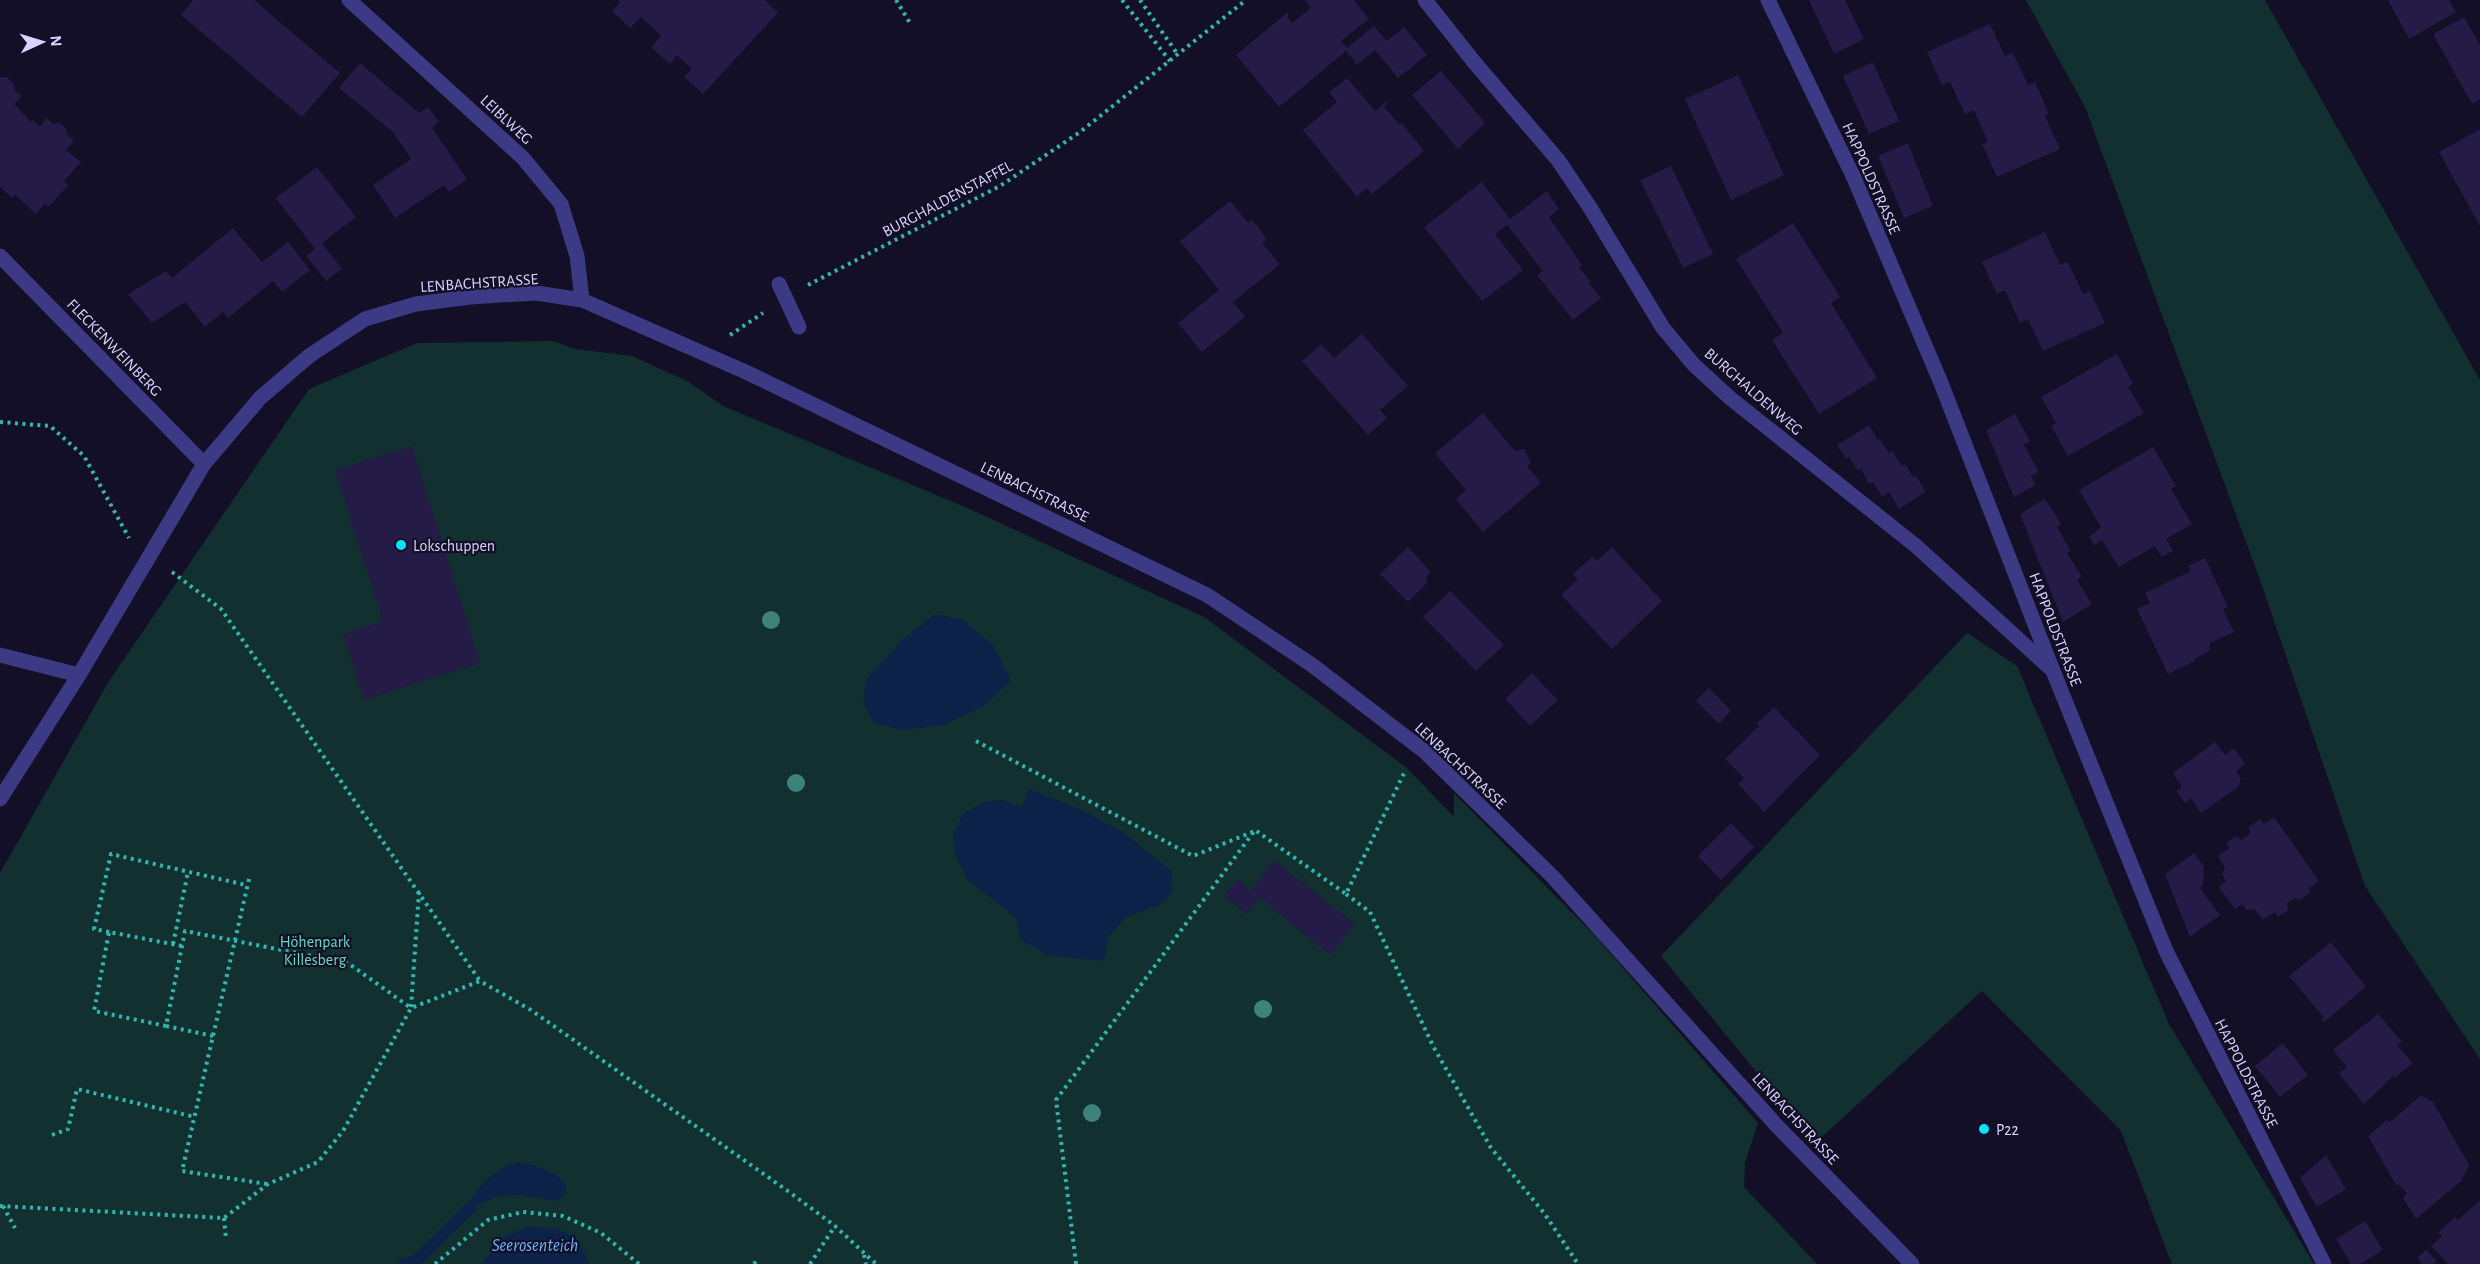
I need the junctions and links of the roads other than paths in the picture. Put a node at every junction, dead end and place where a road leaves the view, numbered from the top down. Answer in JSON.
{"nodes":[{"id":1,"x":349,"y":0,"type":"edge"},
{"id":2,"x":1425,"y":0,"type":"edge"},
{"id":3,"x":1768,"y":0,"type":"edge"},
{"id":4,"x":0,"y":256,"type":"edge"},
{"id":5,"x":783,"y":291,"type":"road end"},
{"id":6,"x":582,"y":300,"type":"junction"},
{"id":7,"x":800,"y":327,"type":"dead end"},
{"id":8,"x":204,"y":464,"type":"junction"},
{"id":9,"x":0,"y":655,"type":"edge"},
{"id":10,"x":2053,"y":670,"type":"junction"},
{"id":11,"x":79,"y":675,"type":"junction"},
{"id":12,"x":0,"y":800,"type":"edge"},
{"id":13,"x":1912,"y":1264,"type":"edge"},
{"id":14,"x":2324,"y":1264,"type":"edge"}],
"edges":[{"from":1,"to":6,"type":"street","name":"LEIBLWEG"},
{"from":2,"to":10,"type":"street","name":"BURGHALDENWEG"},
{"from":3,"to":10,"type":"street","name":"HAPPOLDSTRASSE"},
{"from":4,"to":8,"type":"street","name":"FLECKENWEINBERG"},
{"from":5,"to":7,"type":"street"},
{"from":6,"to":8,"type":"street","name":"LENBACHSTRASSE"},
{"from":6,"to":13,"type":"street","name":"LENBACHSTRASSE"},
{"from":8,"to":11,"type":"street","name":"LENBACHSTRASSE"},
{"from":9,"to":11,"type":"street"},
{"from":10,"to":14,"type":"street","name":"HAPPOLDSTRASSE"},
{"from":11,"to":12,"type":"street","name":"LENBACHSTRASSE"}]}
